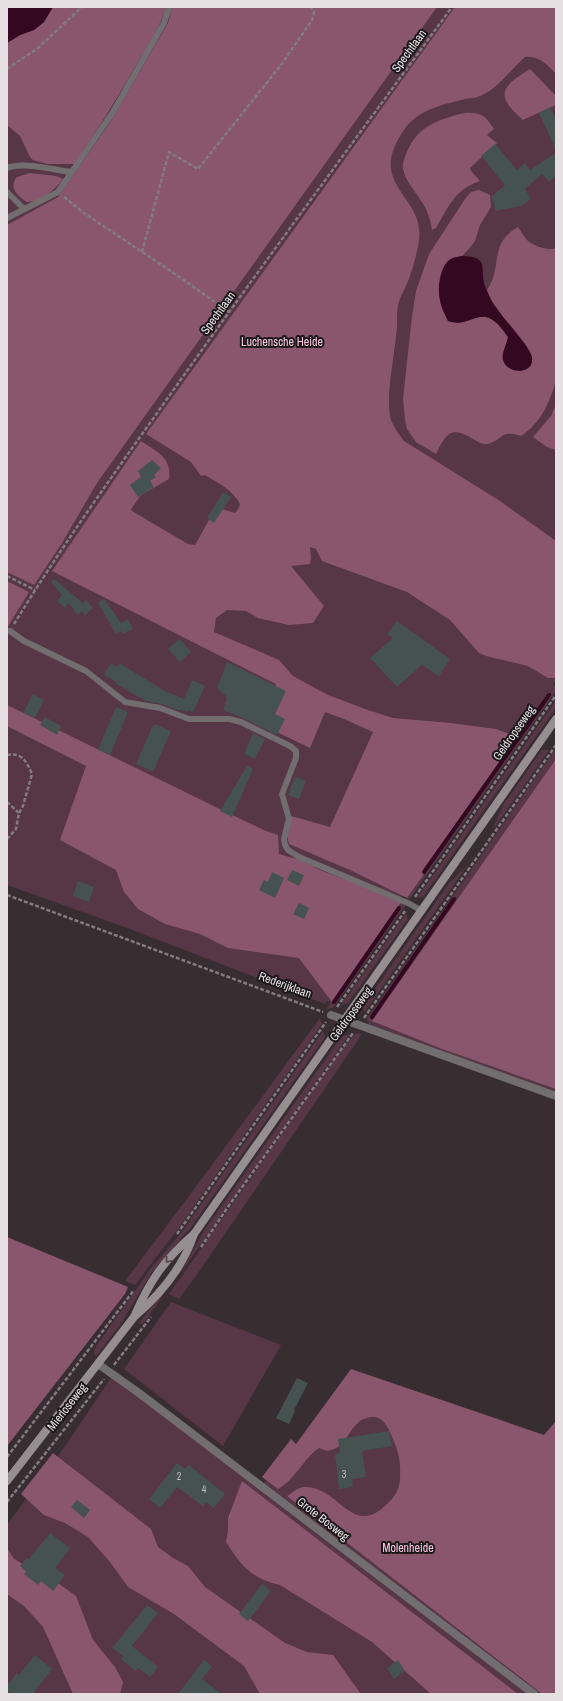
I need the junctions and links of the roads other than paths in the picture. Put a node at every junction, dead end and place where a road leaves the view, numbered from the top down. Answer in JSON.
{"nodes":[{"id":1,"x":169,"y":7,"type":"edge"},
{"id":2,"x":7,"y":168,"type":"edge"},
{"id":3,"x":72,"y":172,"type":"junction"},
{"id":4,"x":7,"y":192,"type":"edge"},
{"id":5,"x":24,"y":209,"type":"junction"},
{"id":6,"x":7,"y":218,"type":"edge"},
{"id":7,"x":10,"y":631,"type":"road end"},
{"id":8,"x":556,"y":719,"type":"edge"},
{"id":9,"x":422,"y":911,"type":"junction"},
{"id":10,"x":331,"y":1015,"type":"road end"},
{"id":11,"x":345,"y":1020,"type":"junction"},
{"id":12,"x":556,"y":1096,"type":"edge"},
{"id":13,"x":194,"y":1234,"type":"junction"},
{"id":14,"x":146,"y":1289,"type":"joint"},
{"id":15,"x":158,"y":1294,"type":"joint"},
{"id":16,"x":134,"y":1317,"type":"junction"},
{"id":17,"x":98,"y":1364,"type":"junction"},
{"id":18,"x":7,"y":1481,"type":"edge"},
{"id":19,"x":534,"y":1694,"type":"edge"}],
"edges":[{"from":1,"to":3,"type":"lane"},
{"from":2,"to":3,"type":"lane"},
{"from":3,"to":5,"type":"lane"},
{"from":4,"to":5,"type":"lane"},
{"from":5,"to":6,"type":"lane"},
{"from":7,"to":9,"type":"lane"},
{"from":8,"to":9,"type":"main road","name":"Geldropseweg"},
{"from":9,"to":11,"type":"main road","name":"Geldropseweg"},
{"from":10,"to":11,"type":"street"},
{"from":11,"to":12,"type":"street"},
{"from":11,"to":13,"type":"main road","name":"Geldropseweg"},
{"from":13,"to":14,"type":"main road","name":"Geldropseweg","one_way":true},
{"from":13,"to":15,"type":"main road","name":"Geldropseweg"},
{"from":14,"to":16,"type":"main road","name":"Mierloseweg"},
{"from":15,"to":16,"type":"main road","name":"Mierloseweg"},
{"from":16,"to":17,"type":"main road","name":"Mierloseweg"},
{"from":17,"to":18,"type":"main road","name":"Mierloseweg"},
{"from":17,"to":19,"type":"street","name":"Grote Bosweg"}]}
